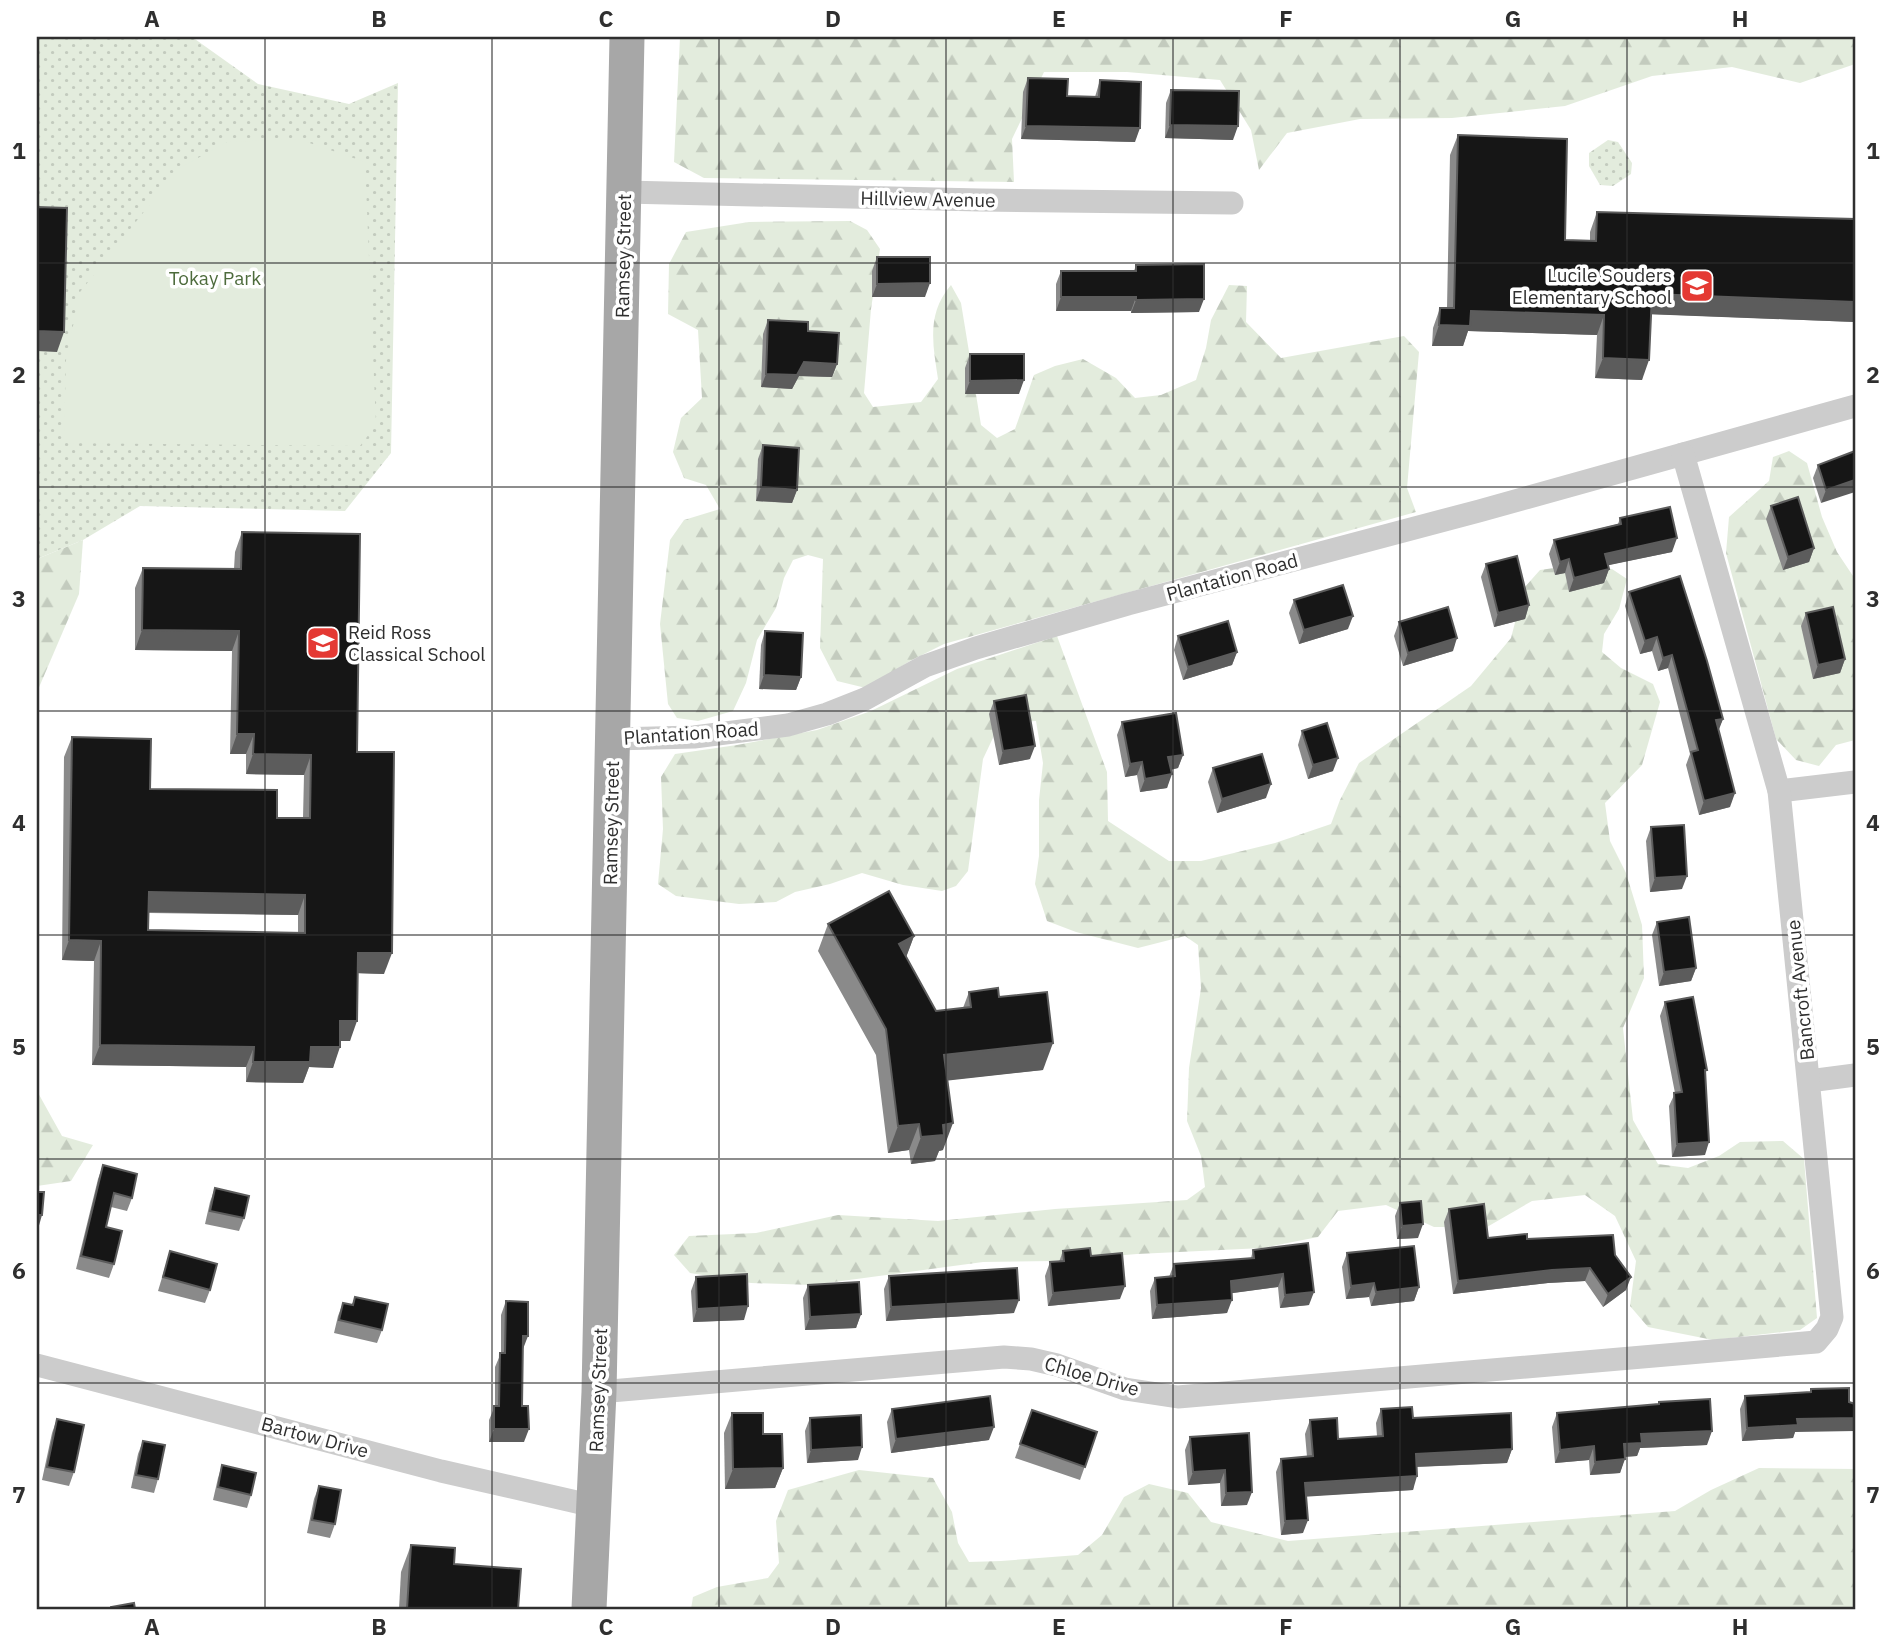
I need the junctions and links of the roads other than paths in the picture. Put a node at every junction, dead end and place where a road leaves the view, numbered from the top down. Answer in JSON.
{"nodes":[{"id":1,"x":627,"y":37,"type":"edge"},
{"id":2,"x":624,"y":192,"type":"junction"},
{"id":3,"x":1232,"y":202,"type":"dead end"},
{"id":4,"x":1855,"y":406,"type":"edge"},
{"id":5,"x":1683,"y":454,"type":"junction"},
{"id":6,"x":612,"y":738,"type":"junction"},
{"id":7,"x":1855,"y":782,"type":"edge"},
{"id":8,"x":1779,"y":791,"type":"junction"},
{"id":9,"x":1855,"y":1075,"type":"edge"},
{"id":10,"x":1809,"y":1082,"type":"junction"},
{"id":11,"x":1626,"y":1357,"type":"joint"},
{"id":12,"x":37,"y":1365,"type":"edge"},
{"id":13,"x":599,"y":1392,"type":"junction"},
{"id":14,"x":594,"y":1506,"type":"junction"},
{"id":15,"x":589,"y":1609,"type":"edge"}],
"edges":[{"from":1,"to":2,"type":"main road","name":"Ramsey Street"},
{"from":2,"to":3,"type":"street","name":"Hillview Avenue"},
{"from":2,"to":6,"type":"main road","name":"Ramsey Street"},
{"from":4,"to":5,"type":"street","name":"Plantation Road"},
{"from":5,"to":6,"type":"street","name":"Plantation Road"},
{"from":5,"to":8,"type":"street","name":"Bancroft Avenue"},
{"from":6,"to":13,"type":"main road","name":"Ramsey Street"},
{"from":7,"to":8,"type":"street"},
{"from":8,"to":10,"type":"street","name":"Bancroft Avenue"},
{"from":9,"to":10,"type":"street"},
{"from":10,"to":11,"type":"street","name":"Bancroft Avenue"},
{"from":11,"to":13,"type":"street","name":"Chloe Drive"},
{"from":12,"to":14,"type":"street","name":"Bartow Drive"},
{"from":13,"to":14,"type":"main road","name":"Ramsey Street"},
{"from":14,"to":15,"type":"main road","name":"Ramsey Street"}]}
